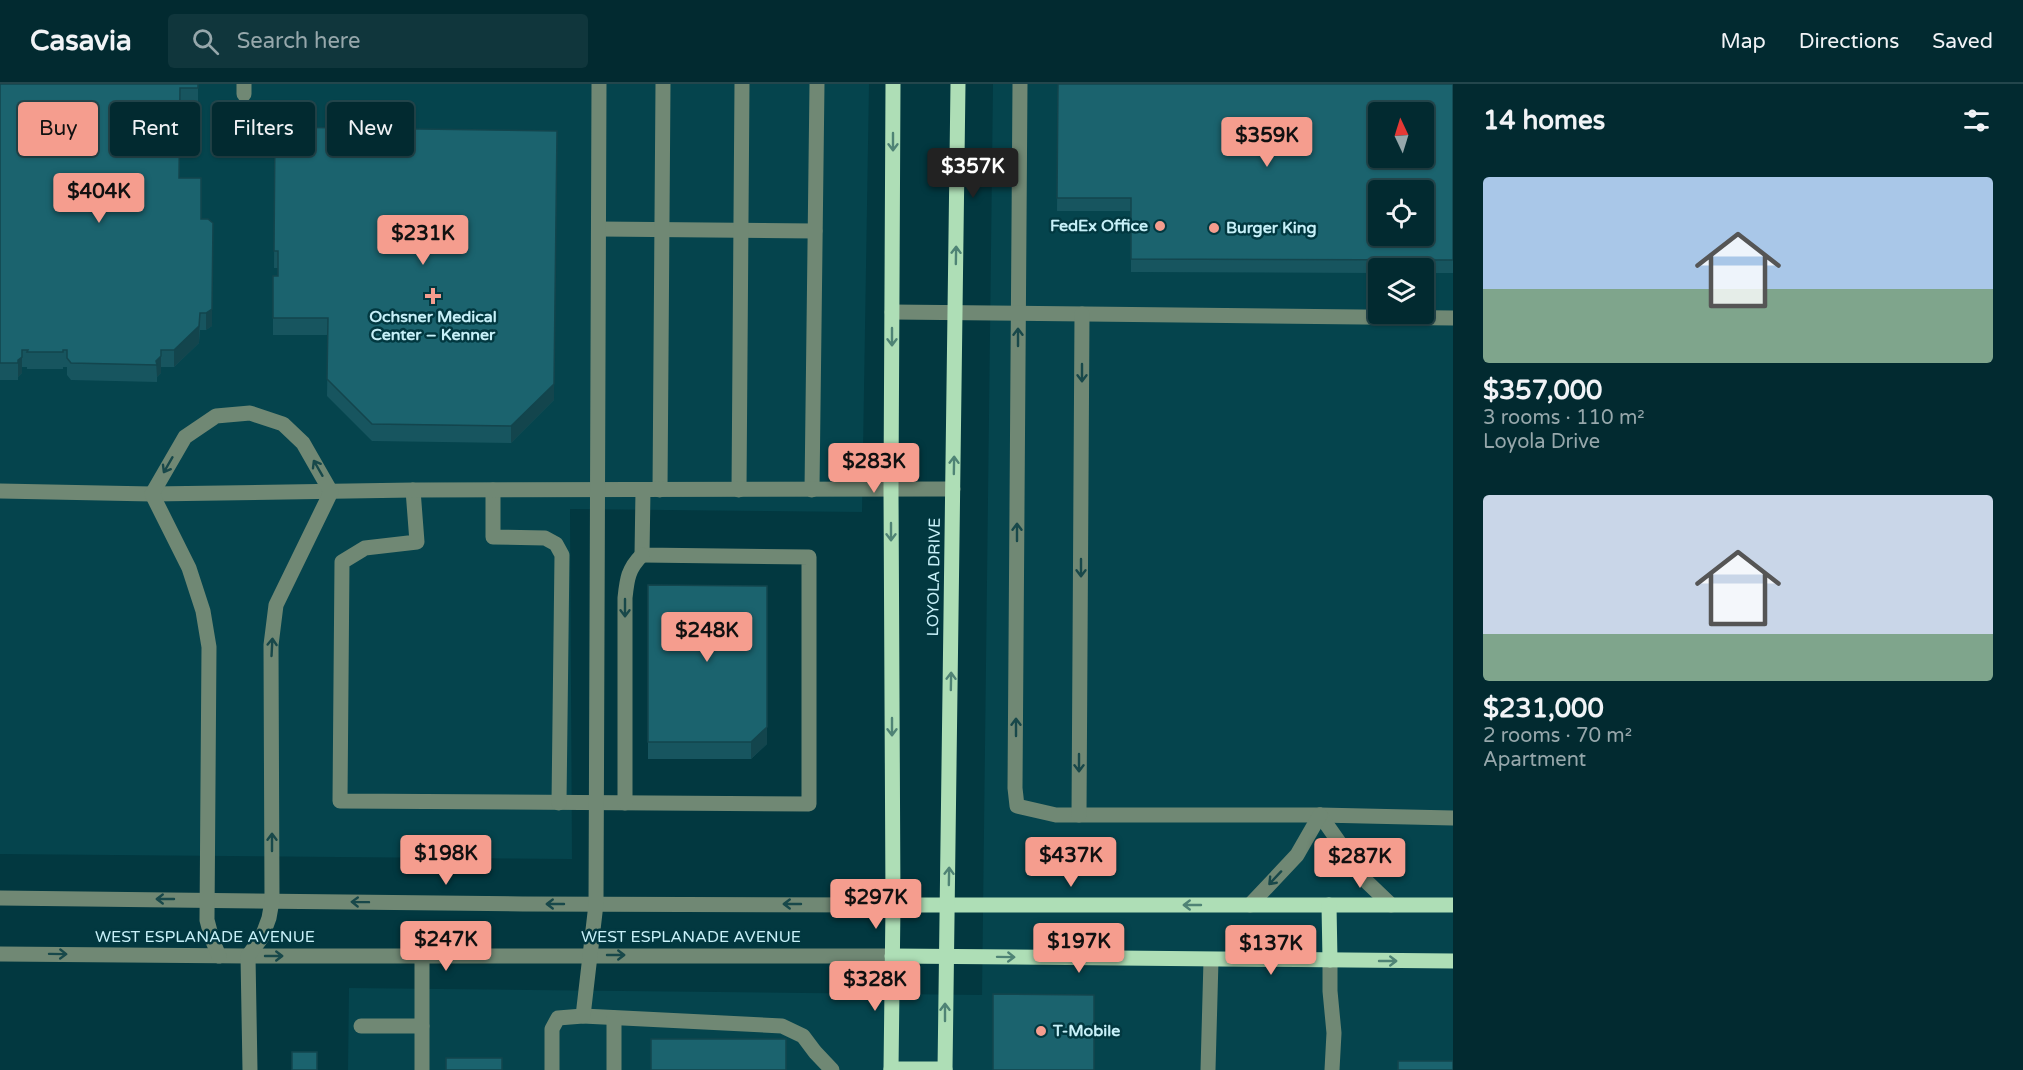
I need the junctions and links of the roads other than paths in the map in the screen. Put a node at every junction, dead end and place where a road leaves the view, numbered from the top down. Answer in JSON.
{"nodes":[{"id":1,"x":599,"y":84,"type":"edge"},
{"id":2,"x":663,"y":84,"type":"edge"},
{"id":3,"x":742,"y":84,"type":"edge"},
{"id":4,"x":817,"y":84,"type":"edge"},
{"id":5,"x":893,"y":84,"type":"edge"},
{"id":6,"x":958,"y":84,"type":"edge"},
{"id":7,"x":1020,"y":84,"type":"edge"},
{"id":8,"x":598,"y":229,"type":"junction"},
{"id":9,"x":663,"y":230,"type":"junction"},
{"id":10,"x":742,"y":230,"type":"junction"},
{"id":11,"x":815,"y":231,"type":"junction"},
{"id":12,"x":892,"y":312,"type":"junction"},
{"id":13,"x":955,"y":313,"type":"junction"},
{"id":14,"x":1018,"y":314,"type":"junction"},
{"id":15,"x":1082,"y":314,"type":"junction"},
{"id":16,"x":1453,"y":318,"type":"edge"},
{"id":17,"x":891,"y":489,"type":"junction"},
{"id":18,"x":953,"y":489,"type":"junction"},
{"id":19,"x":413,"y":490,"type":"junction"},
{"id":20,"x":493,"y":490,"type":"junction"},
{"id":21,"x":598,"y":490,"type":"junction"},
{"id":22,"x":643,"y":490,"type":"junction"},
{"id":23,"x":660,"y":490,"type":"junction"},
{"id":24,"x":739,"y":490,"type":"junction"},
{"id":25,"x":812,"y":490,"type":"junction"},
{"id":26,"x":0,"y":491,"type":"edge"},
{"id":27,"x":331,"y":492,"type":"junction"},
{"id":28,"x":152,"y":494,"type":"junction"},
{"id":29,"x":642,"y":555,"type":"junction"},
{"id":30,"x":559,"y":803,"type":"junction"},
{"id":31,"x":596,"y":803,"type":"junction"},
{"id":32,"x":625,"y":803,"type":"junction"},
{"id":33,"x":1079,"y":815,"type":"junction"},
{"id":34,"x":1320,"y":815,"type":"junction"},
{"id":35,"x":1453,"y":818,"type":"edge"},
{"id":36,"x":0,"y":898,"type":"edge"},
{"id":37,"x":208,"y":899,"type":"junction"},
{"id":38,"x":272,"y":901,"type":"junction"},
{"id":39,"x":596,"y":904,"type":"junction"},
{"id":40,"x":893,"y":905,"type":"junction"},
{"id":41,"x":949,"y":905,"type":"junction"},
{"id":42,"x":1250,"y":905,"type":"junction"},
{"id":43,"x":1329,"y":905,"type":"junction"},
{"id":44,"x":1391,"y":905,"type":"junction"},
{"id":45,"x":1453,"y":905,"type":"edge"},
{"id":46,"x":0,"y":954,"type":"edge"},
{"id":47,"x":589,"y":955,"type":"junction"},
{"id":48,"x":219,"y":956,"type":"junction"},
{"id":49,"x":248,"y":956,"type":"junction"},
{"id":50,"x":422,"y":956,"type":"junction"},
{"id":51,"x":892,"y":956,"type":"junction"},
{"id":52,"x":947,"y":956,"type":"junction"},
{"id":53,"x":1211,"y":960,"type":"junction"},
{"id":54,"x":1330,"y":960,"type":"junction"},
{"id":55,"x":1453,"y":961,"type":"edge"},
{"id":56,"x":583,"y":1016,"type":"junction"},
{"id":57,"x":614,"y":1018,"type":"junction"},
{"id":58,"x":361,"y":1026,"type":"dead end"},
{"id":59,"x":422,"y":1026,"type":"junction"},
{"id":60,"x":891,"y":1069,"type":"edge"},
{"id":61,"x":250,"y":1070,"type":"edge"},
{"id":62,"x":422,"y":1070,"type":"edge"},
{"id":63,"x":552,"y":1070,"type":"edge"},
{"id":64,"x":614,"y":1070,"type":"edge"},
{"id":65,"x":832,"y":1070,"type":"edge"},
{"id":66,"x":945,"y":1070,"type":"edge"},
{"id":67,"x":1208,"y":1070,"type":"edge"},
{"id":68,"x":1332,"y":1070,"type":"edge"}],
"edges":[{"from":1,"to":8,"type":"street"},
{"from":2,"to":9,"type":"street"},
{"from":3,"to":10,"type":"street"},
{"from":4,"to":11,"type":"street"},
{"from":5,"to":12,"type":"main road","one_way":true},
{"from":13,"to":6,"type":"main road","name":"LOYOLA DRIVE","one_way":true},
{"from":7,"to":14,"type":"street"},
{"from":8,"to":9,"type":"street"},
{"from":8,"to":21,"type":"street"},
{"from":9,"to":10,"type":"street"},
{"from":9,"to":23,"type":"street"},
{"from":10,"to":11,"type":"street"},
{"from":10,"to":24,"type":"street"},
{"from":11,"to":25,"type":"street"},
{"from":12,"to":13,"type":"street"},
{"from":12,"to":17,"type":"main road","one_way":true},
{"from":13,"to":14,"type":"street"},
{"from":18,"to":13,"type":"main road","name":"LOYOLA DRIVE","one_way":true},
{"from":14,"to":15,"type":"street"},
{"from":33,"to":14,"type":"street","one_way":true},
{"from":15,"to":16,"type":"street"},
{"from":15,"to":33,"type":"street","one_way":true},
{"from":17,"to":18,"type":"street"},
{"from":17,"to":25,"type":"street"},
{"from":17,"to":40,"type":"main road","one_way":true},
{"from":41,"to":18,"type":"main road","name":"LOYOLA DRIVE","one_way":true},
{"from":19,"to":20,"type":"street"},
{"from":19,"to":27,"type":"street"},
{"from":19,"to":30,"type":"street"},
{"from":20,"to":21,"type":"street"},
{"from":20,"to":30,"type":"street"},
{"from":21,"to":22,"type":"street"},
{"from":21,"to":31,"type":"street"},
{"from":22,"to":23,"type":"street"},
{"from":22,"to":29,"type":"street"},
{"from":23,"to":24,"type":"street"},
{"from":24,"to":25,"type":"street"},
{"from":26,"to":28,"type":"street"},
{"from":27,"to":28,"type":"street"},
{"from":27,"to":28,"type":"street","one_way":true},
{"from":38,"to":27,"type":"street","one_way":true},
{"from":28,"to":37,"type":"street"},
{"from":29,"to":32,"type":"street","one_way":true},
{"from":29,"to":32,"type":"street"},
{"from":30,"to":31,"type":"street"},
{"from":31,"to":32,"type":"street"},
{"from":31,"to":39,"type":"street"},
{"from":33,"to":34,"type":"street"},
{"from":34,"to":35,"type":"street"},
{"from":34,"to":42,"type":"street","one_way":true},
{"from":34,"to":44,"type":"street"},
{"from":37,"to":36,"type":"street","name":"WEST ESPLANADE AVENUE","one_way":true},
{"from":37,"to":38,"type":"street","name":"WEST ESPLANADE AVENUE"},
{"from":37,"to":48,"type":"street"},
{"from":39,"to":38,"type":"street","name":"WEST ESPLANADE AVENUE","one_way":true},
{"from":38,"to":49,"type":"street"},
{"from":40,"to":39,"type":"street","name":"WEST ESPLANADE AVENUE","one_way":true},
{"from":39,"to":47,"type":"street"},
{"from":40,"to":41,"type":"main road","name":"WEST ESPLANADE AVENUE"},
{"from":40,"to":51,"type":"main road"},
{"from":42,"to":41,"type":"main road","name":"WEST ESPLANADE AVENUE","one_way":true},
{"from":41,"to":52,"type":"main road","name":"LOYOLA DRIVE"},
{"from":42,"to":43,"type":"main road","name":"WEST ESPLANADE AVENUE"},
{"from":43,"to":44,"type":"main road","name":"WEST ESPLANADE AVENUE"},
{"from":43,"to":54,"type":"main road"},
{"from":44,"to":45,"type":"main road","name":"WEST ESPLANADE AVENUE"},
{"from":46,"to":48,"type":"street","name":"WEST ESPLANADE AVENUE","one_way":true},
{"from":47,"to":50,"type":"street","name":"WEST ESPLANADE AVENUE"},
{"from":47,"to":51,"type":"street","name":"WEST ESPLANADE AVENUE","one_way":true},
{"from":47,"to":56,"type":"street"},
{"from":48,"to":49,"type":"street","name":"WEST ESPLANADE AVENUE"},
{"from":49,"to":50,"type":"street","name":"WEST ESPLANADE AVENUE","one_way":true},
{"from":49,"to":61,"type":"street"},
{"from":50,"to":59,"type":"street"},
{"from":51,"to":52,"type":"main road","name":"WEST ESPLANADE AVENUE"},
{"from":51,"to":60,"type":"main road"},
{"from":52,"to":53,"type":"main road","name":"WEST ESPLANADE AVENUE","one_way":true},
{"from":66,"to":52,"type":"main road","name":"LOYOLA DRIVE","one_way":true},
{"from":53,"to":54,"type":"main road","name":"WEST ESPLANADE AVENUE"},
{"from":53,"to":67,"type":"street"},
{"from":54,"to":55,"type":"main road","name":"WEST ESPLANADE AVENUE","one_way":true},
{"from":54,"to":68,"type":"street"},
{"from":56,"to":57,"type":"street"},
{"from":56,"to":63,"type":"street"},
{"from":57,"to":64,"type":"street"},
{"from":57,"to":65,"type":"street"},
{"from":58,"to":59,"type":"street"},
{"from":59,"to":62,"type":"street"},
{"from":60,"to":66,"type":"main road"}]}
